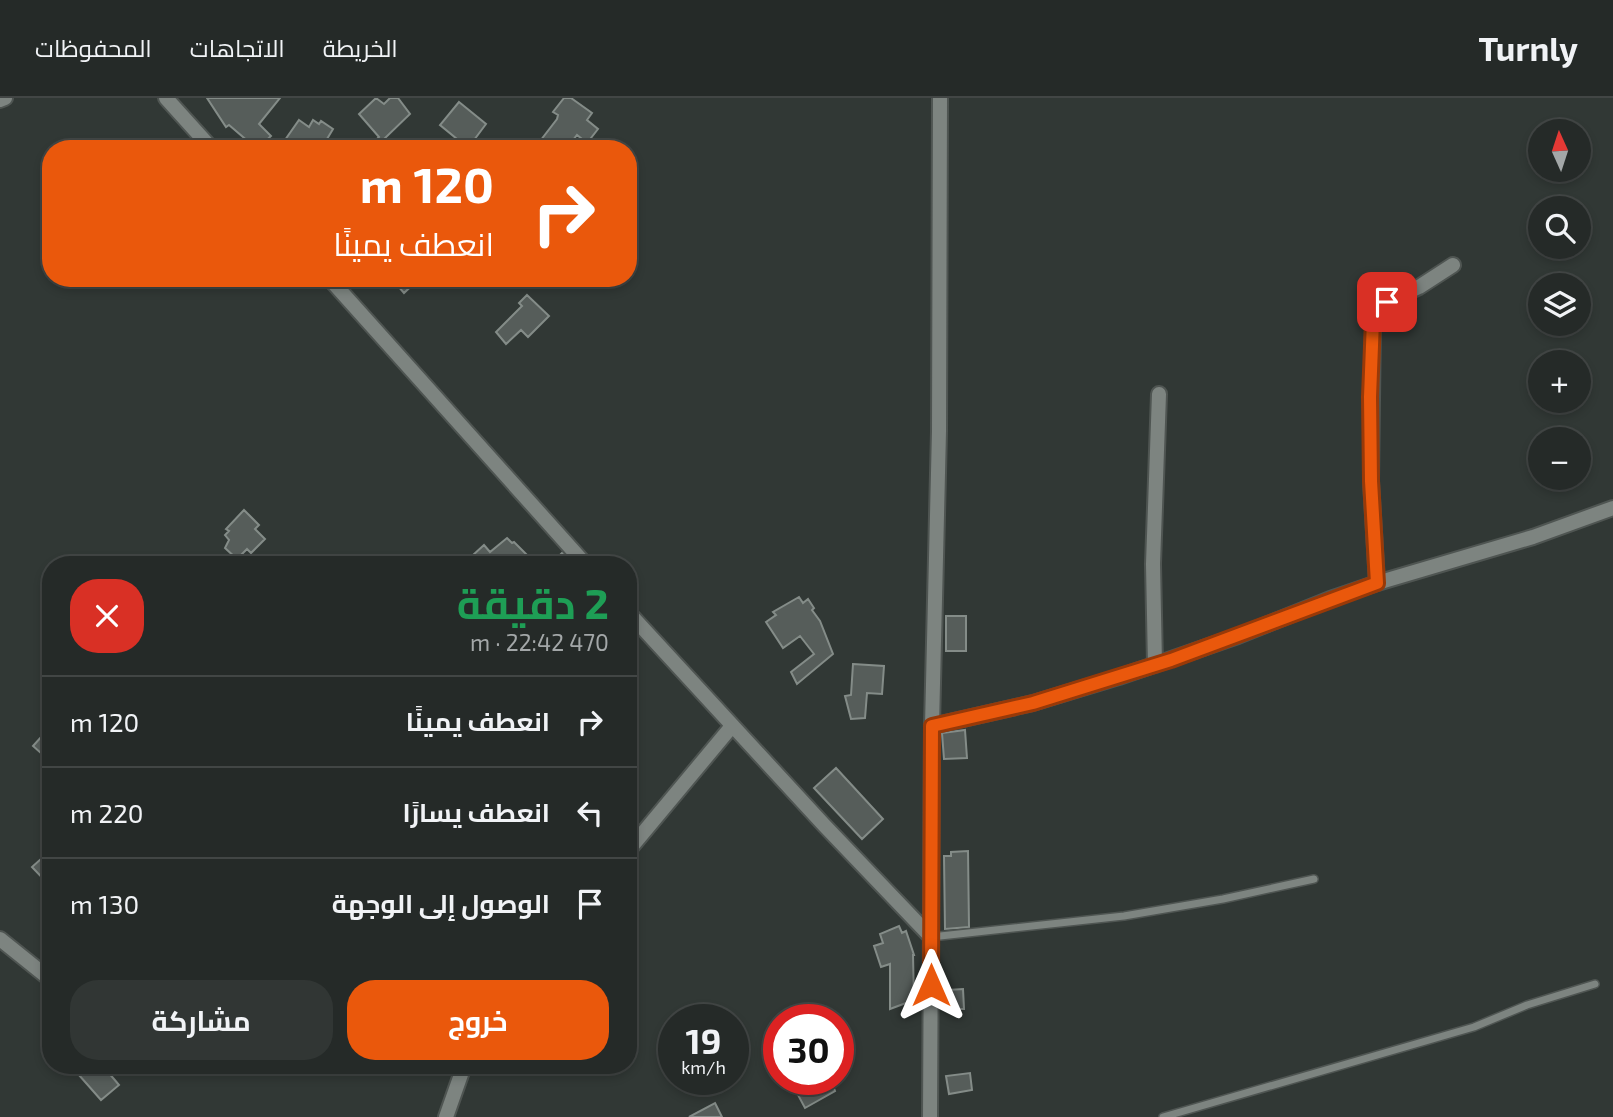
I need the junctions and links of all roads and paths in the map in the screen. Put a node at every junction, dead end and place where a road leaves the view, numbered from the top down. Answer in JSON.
{"nodes":[{"id":1,"x":5,"y":98,"type":"edge"},
{"id":2,"x":166,"y":98,"type":"edge"},
{"id":3,"x":940,"y":98,"type":"edge"},
{"id":4,"x":0,"y":100,"type":"edge"},
{"id":5,"x":204,"y":140,"type":"edge"},
{"id":6,"x":1453,"y":265,"type":"dead end"},
{"id":7,"x":337,"y":287,"type":"edge"},
{"id":8,"x":1159,"y":394,"type":"dead end"},
{"id":9,"x":1613,"y":508,"type":"edge"},
{"id":10,"x":575,"y":556,"type":"edge"},
{"id":11,"x":1377,"y":583,"type":"junction"},
{"id":12,"x":637,"y":622,"type":"edge"},
{"id":13,"x":1156,"y":665,"type":"junction"},
{"id":14,"x":732,"y":726,"type":"junction"},
{"id":15,"x":932,"y":726,"type":"junction"},
{"id":16,"x":637,"y":840,"type":"edge"},
{"id":17,"x":1314,"y":879,"type":"dead end"},
{"id":18,"x":931,"y":937,"type":"junction"},
{"id":19,"x":0,"y":939,"type":"edge"},
{"id":20,"x":42,"y":973,"type":"edge"},
{"id":21,"x":1595,"y":984,"type":"dead end"},
{"id":22,"x":461,"y":1074,"type":"edge"},
{"id":23,"x":446,"y":1117,"type":"edge"},
{"id":24,"x":930,"y":1117,"type":"edge"},
{"id":25,"x":1163,"y":1117,"type":"edge"}],
"edges":[{"from":1,"to":4,"type":"street"},
{"from":2,"to":5,"type":"street"},
{"from":3,"to":15,"type":"street"},
{"from":6,"to":11,"type":"street"},
{"from":7,"to":10,"type":"street"},
{"from":8,"to":13,"type":"street"},
{"from":9,"to":11,"type":"street"},
{"from":11,"to":13,"type":"street"},
{"from":12,"to":14,"type":"street"},
{"from":13,"to":15,"type":"street"},
{"from":14,"to":16,"type":"street"},
{"from":14,"to":18,"type":"street"},
{"from":15,"to":18,"type":"street"},
{"from":17,"to":18,"type":"lane"},
{"from":18,"to":24,"type":"street"},
{"from":19,"to":20,"type":"street"},
{"from":21,"to":25,"type":"lane"},
{"from":22,"to":23,"type":"street"}]}
